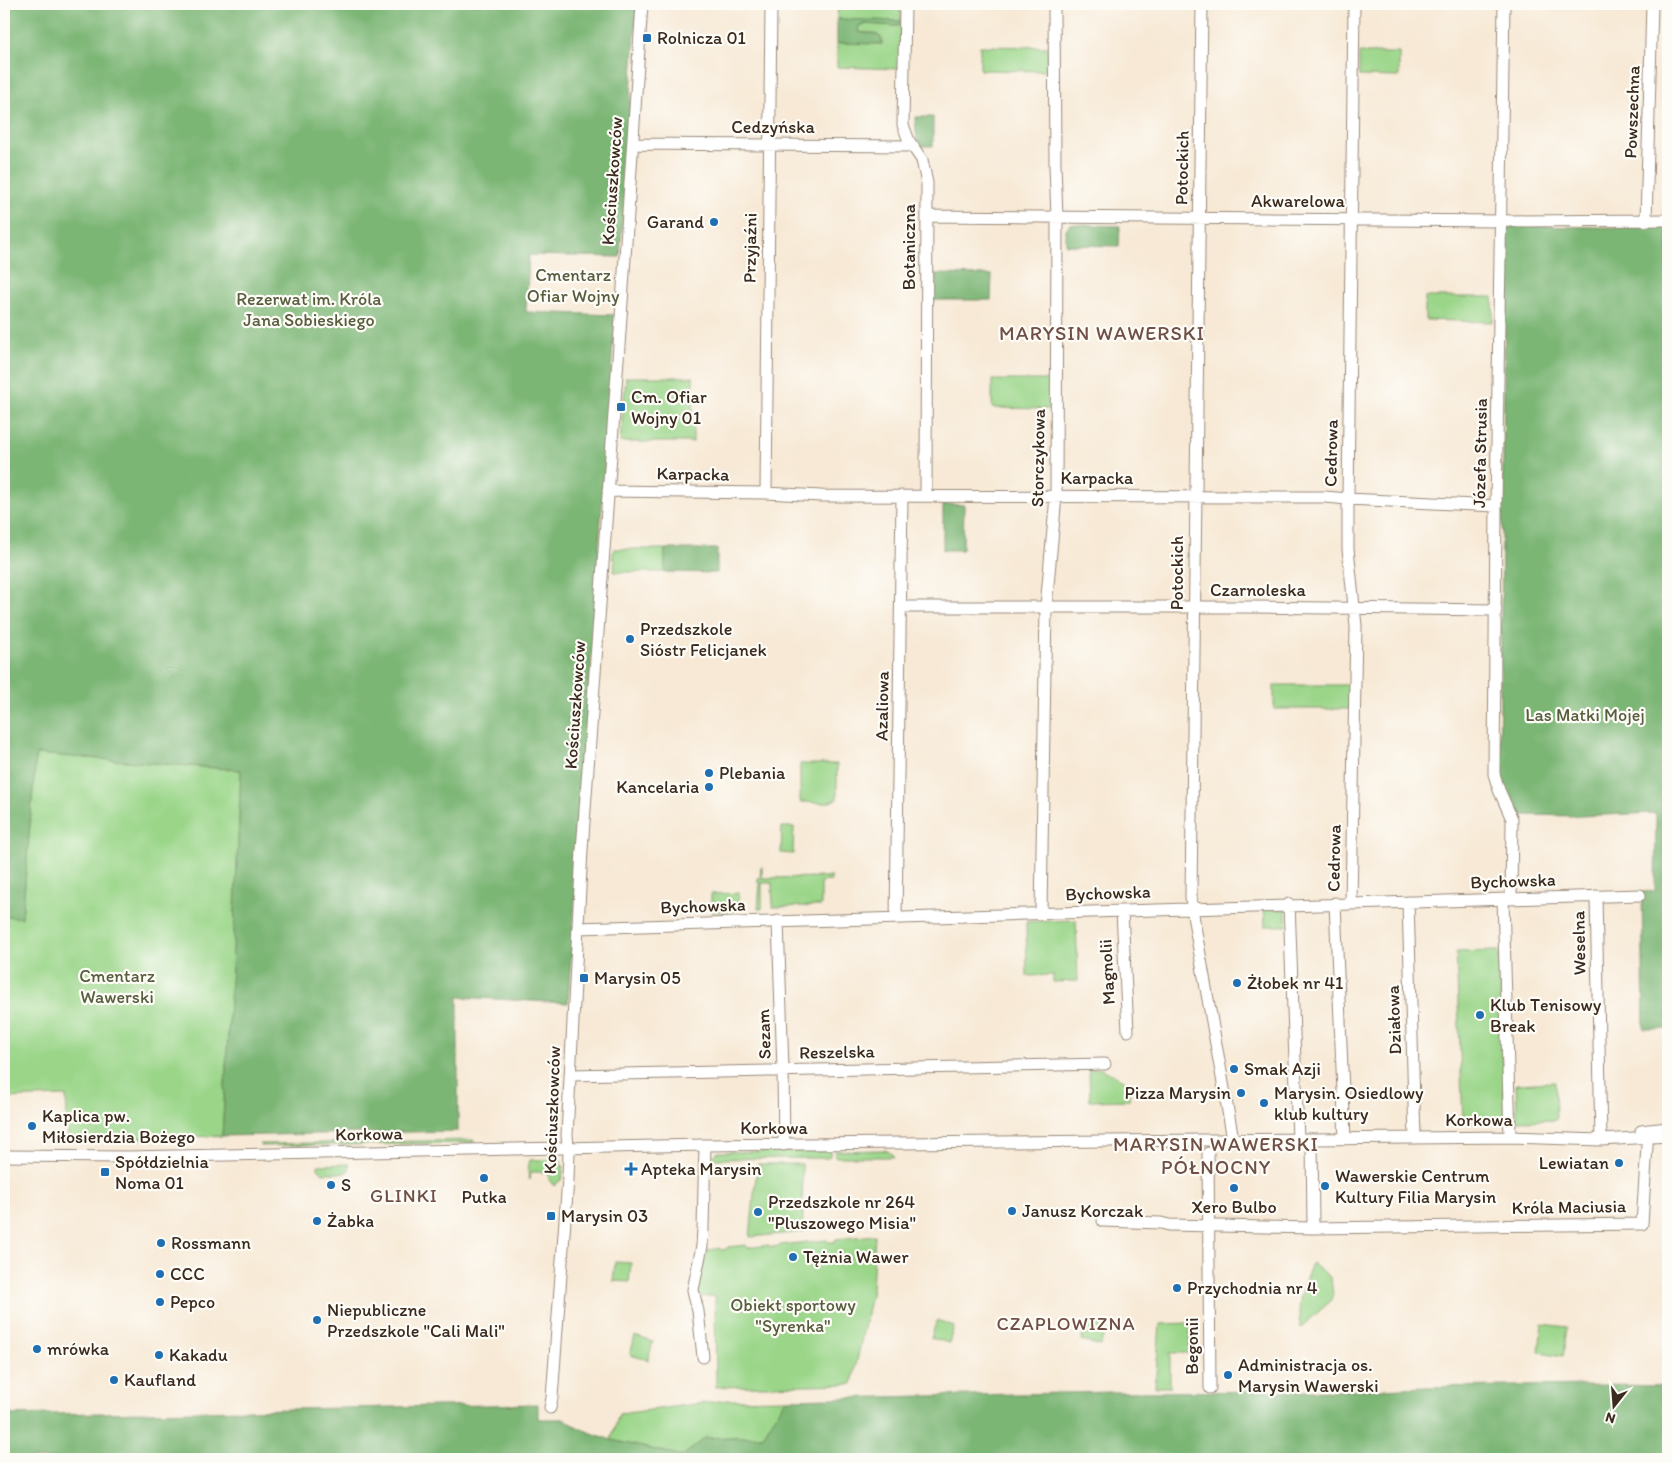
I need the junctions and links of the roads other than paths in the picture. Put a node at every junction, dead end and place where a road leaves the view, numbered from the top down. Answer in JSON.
{"nodes":[{"id":1,"x":642,"y":4,"type":"edge"},
{"id":2,"x":770,"y":4,"type":"edge"},
{"id":3,"x":905,"y":4,"type":"edge"},
{"id":4,"x":1054,"y":4,"type":"edge"},
{"id":5,"x":1202,"y":4,"type":"edge"},
{"id":6,"x":1354,"y":4,"type":"edge"},
{"id":7,"x":1504,"y":4,"type":"edge"},
{"id":8,"x":1652,"y":4,"type":"edge"},
{"id":9,"x":633,"y":144,"type":"junction"},
{"id":10,"x":769,"y":145,"type":"junction"},
{"id":11,"x":913,"y":146,"type":"junction"},
{"id":12,"x":927,"y":216,"type":"junction"},
{"id":13,"x":1057,"y":217,"type":"junction"},
{"id":14,"x":1199,"y":218,"type":"junction"},
{"id":15,"x":1351,"y":219,"type":"junction"},
{"id":16,"x":1668,"y":220,"type":"edge"},
{"id":17,"x":1502,"y":221,"type":"junction"},
{"id":18,"x":1646,"y":221,"type":"junction"},
{"id":19,"x":608,"y":491,"type":"junction"},
{"id":20,"x":766,"y":493,"type":"junction"},
{"id":21,"x":902,"y":496,"type":"junction"},
{"id":22,"x":926,"y":496,"type":"junction"},
{"id":23,"x":1056,"y":496,"type":"junction"},
{"id":24,"x":1195,"y":496,"type":"junction"},
{"id":25,"x":1348,"y":499,"type":"junction"},
{"id":26,"x":1496,"y":506,"type":"junction"},
{"id":27,"x":901,"y":607,"type":"junction"},
{"id":28,"x":1046,"y":607,"type":"junction"},
{"id":29,"x":1194,"y":607,"type":"junction"},
{"id":30,"x":1355,"y":608,"type":"junction"},
{"id":31,"x":1496,"y":610,"type":"junction"},
{"id":32,"x":1640,"y":894,"type":"dead end"},
{"id":33,"x":1596,"y":896,"type":"junction"},
{"id":34,"x":1507,"y":899,"type":"junction"},
{"id":35,"x":1408,"y":902,"type":"junction"},
{"id":36,"x":1335,"y":903,"type":"junction"},
{"id":37,"x":1351,"y":903,"type":"junction"},
{"id":38,"x":1288,"y":904,"type":"junction"},
{"id":39,"x":1192,"y":908,"type":"junction"},
{"id":40,"x":1122,"y":911,"type":"junction"},
{"id":41,"x":1041,"y":913,"type":"junction"},
{"id":42,"x":896,"y":917,"type":"junction"},
{"id":43,"x":778,"y":921,"type":"junction"},
{"id":44,"x":578,"y":928,"type":"junction"},
{"id":45,"x":1128,"y":1031,"type":"dead end"},
{"id":46,"x":1105,"y":1064,"type":"dead end"},
{"id":47,"x":783,"y":1070,"type":"junction"},
{"id":48,"x":570,"y":1075,"type":"junction"},
{"id":49,"x":1668,"y":1128,"type":"edge"},
{"id":50,"x":1648,"y":1134,"type":"junction"},
{"id":51,"x":1601,"y":1136,"type":"junction"},
{"id":52,"x":1668,"y":1136,"type":"edge"},
{"id":53,"x":1510,"y":1137,"type":"junction"},
{"id":54,"x":1345,"y":1138,"type":"junction"},
{"id":55,"x":1415,"y":1138,"type":"junction"},
{"id":56,"x":1298,"y":1139,"type":"junction"},
{"id":57,"x":1312,"y":1139,"type":"junction"},
{"id":58,"x":1233,"y":1140,"type":"junction"},
{"id":59,"x":705,"y":1145,"type":"junction"},
{"id":60,"x":784,"y":1145,"type":"junction"},
{"id":61,"x":567,"y":1147,"type":"junction"},
{"id":62,"x":1208,"y":1154,"type":"dead end"},
{"id":63,"x":4,"y":1156,"type":"edge"},
{"id":64,"x":1103,"y":1221,"type":"dead end"},
{"id":65,"x":1209,"y":1226,"type":"junction"},
{"id":66,"x":1313,"y":1228,"type":"junction"},
{"id":67,"x":703,"y":1357,"type":"dead end"},
{"id":68,"x":1210,"y":1388,"type":"dead end"},
{"id":69,"x":550,"y":1408,"type":"dead end"}],
"edges":[{"from":1,"to":9,"type":"street","name":"Kościuszkowców"},
{"from":2,"to":10,"type":"street","name":"Przyjaźni"},
{"from":3,"to":11,"type":"street","name":"Botaniczna"},
{"from":4,"to":13,"type":"street","name":"Storczykowa"},
{"from":5,"to":14,"type":"street","name":"Potockich"},
{"from":6,"to":15,"type":"street","name":"Cedrowa"},
{"from":7,"to":17,"type":"street","name":"Józefa Strusia"},
{"from":8,"to":18,"type":"street","name":"Powszechna"},
{"from":9,"to":10,"type":"street","name":"Cedzyńska"},
{"from":9,"to":19,"type":"street","name":"Kościuszkowców"},
{"from":10,"to":11,"type":"street","name":"Cedzyńska"},
{"from":10,"to":20,"type":"street","name":"Przyjaźni"},
{"from":11,"to":12,"type":"street","name":"Botaniczna"},
{"from":12,"to":13,"type":"street","name":"Akwarelowa"},
{"from":12,"to":22,"type":"street","name":"Botaniczna"},
{"from":13,"to":14,"type":"street","name":"Akwarelowa"},
{"from":13,"to":23,"type":"street","name":"Storczykowa"},
{"from":14,"to":15,"type":"street","name":"Akwarelowa"},
{"from":14,"to":24,"type":"street","name":"Potockich"},
{"from":15,"to":17,"type":"street","name":"Akwarelowa"},
{"from":15,"to":25,"type":"street","name":"Cedrowa"},
{"from":16,"to":18,"type":"street","name":"Akwarelowa"},
{"from":17,"to":18,"type":"street","name":"Akwarelowa"},
{"from":17,"to":26,"type":"street","name":"Józefa Strusia"},
{"from":19,"to":20,"type":"street","name":"Karpacka"},
{"from":19,"to":44,"type":"street","name":"Kościuszkowców"},
{"from":20,"to":21,"type":"street","name":"Karpacka"},
{"from":21,"to":22,"type":"street","name":"Karpacka"},
{"from":21,"to":27,"type":"street","name":"Azaliowa"},
{"from":22,"to":23,"type":"street","name":"Karpacka"},
{"from":23,"to":24,"type":"street","name":"Karpacka"},
{"from":23,"to":28,"type":"street","name":"Storczykowa"},
{"from":24,"to":25,"type":"street","name":"Karpacka"},
{"from":24,"to":29,"type":"street","name":"Potockich"},
{"from":25,"to":26,"type":"street","name":"Karpacka"},
{"from":25,"to":30,"type":"street","name":"Cedrowa"},
{"from":26,"to":31,"type":"street","name":"Józefa Strusia"},
{"from":27,"to":28,"type":"street","name":"Czarnoleska"},
{"from":27,"to":42,"type":"street","name":"Azaliowa"},
{"from":28,"to":29,"type":"street","name":"Czarnoleska"},
{"from":28,"to":41,"type":"street","name":"Storczykowa"},
{"from":29,"to":30,"type":"street","name":"Czarnoleska"},
{"from":29,"to":39,"type":"street","name":"Potockich"},
{"from":30,"to":31,"type":"street","name":"Czarnoleska"},
{"from":30,"to":37,"type":"street","name":"Cedrowa"},
{"from":31,"to":34,"type":"street","name":"Józefa Strusia"},
{"from":32,"to":33,"type":"street","name":"Bychowska"},
{"from":33,"to":34,"type":"street","name":"Bychowska"},
{"from":33,"to":51,"type":"street","name":"Weselna"},
{"from":34,"to":35,"type":"street","name":"Bychowska"},
{"from":34,"to":53,"type":"street","name":"Józefa Strusia"},
{"from":35,"to":37,"type":"street","name":"Bychowska"},
{"from":35,"to":55,"type":"street","name":"Działowa"},
{"from":36,"to":37,"type":"street","name":"Bychowska"},
{"from":36,"to":38,"type":"street","name":"Bychowska"},
{"from":36,"to":54,"type":"street"},
{"from":38,"to":39,"type":"street","name":"Bychowska"},
{"from":38,"to":56,"type":"street"},
{"from":39,"to":40,"type":"street","name":"Bychowska"},
{"from":39,"to":58,"type":"street","name":"Potockich"},
{"from":40,"to":41,"type":"street","name":"Bychowska"},
{"from":40,"to":45,"type":"street","name":"Magnolii"},
{"from":41,"to":42,"type":"street","name":"Bychowska"},
{"from":42,"to":43,"type":"street","name":"Bychowska"},
{"from":43,"to":44,"type":"street","name":"Bychowska"},
{"from":43,"to":47,"type":"street","name":"Sezam"},
{"from":44,"to":48,"type":"street","name":"Kościuszkowców"},
{"from":46,"to":47,"type":"street","name":"Reszelska"},
{"from":47,"to":48,"type":"street","name":"Reszelska"},
{"from":47,"to":60,"type":"street","name":"Sezam"},
{"from":48,"to":61,"type":"street","name":"Kościuszkowców"},
{"from":49,"to":50,"type":"street","name":"Korkowa"},
{"from":50,"to":51,"type":"street","name":"Korkowa"},
{"from":50,"to":52,"type":"street","name":"Korkowa"},
{"from":50,"to":66,"type":"street","name":"Króla Maciusia"},
{"from":51,"to":53,"type":"street","name":"Korkowa"},
{"from":53,"to":55,"type":"street","name":"Korkowa"},
{"from":54,"to":55,"type":"street","name":"Korkowa"},
{"from":54,"to":57,"type":"street","name":"Korkowa"},
{"from":56,"to":57,"type":"street","name":"Korkowa"},
{"from":56,"to":58,"type":"street","name":"Korkowa"},
{"from":57,"to":66,"type":"street"},
{"from":58,"to":60,"type":"street","name":"Korkowa"},
{"from":59,"to":60,"type":"street","name":"Korkowa"},
{"from":59,"to":61,"type":"street","name":"Korkowa"},
{"from":59,"to":67,"type":"street"},
{"from":61,"to":63,"type":"street","name":"Korkowa"},
{"from":61,"to":69,"type":"street","name":"Kościuszkowców"},
{"from":62,"to":65,"type":"street","name":"Begonii"},
{"from":64,"to":65,"type":"street","name":"Króla Maciusia"},
{"from":65,"to":66,"type":"street","name":"Króla Maciusia"},
{"from":65,"to":68,"type":"street","name":"Begonii"}]}
